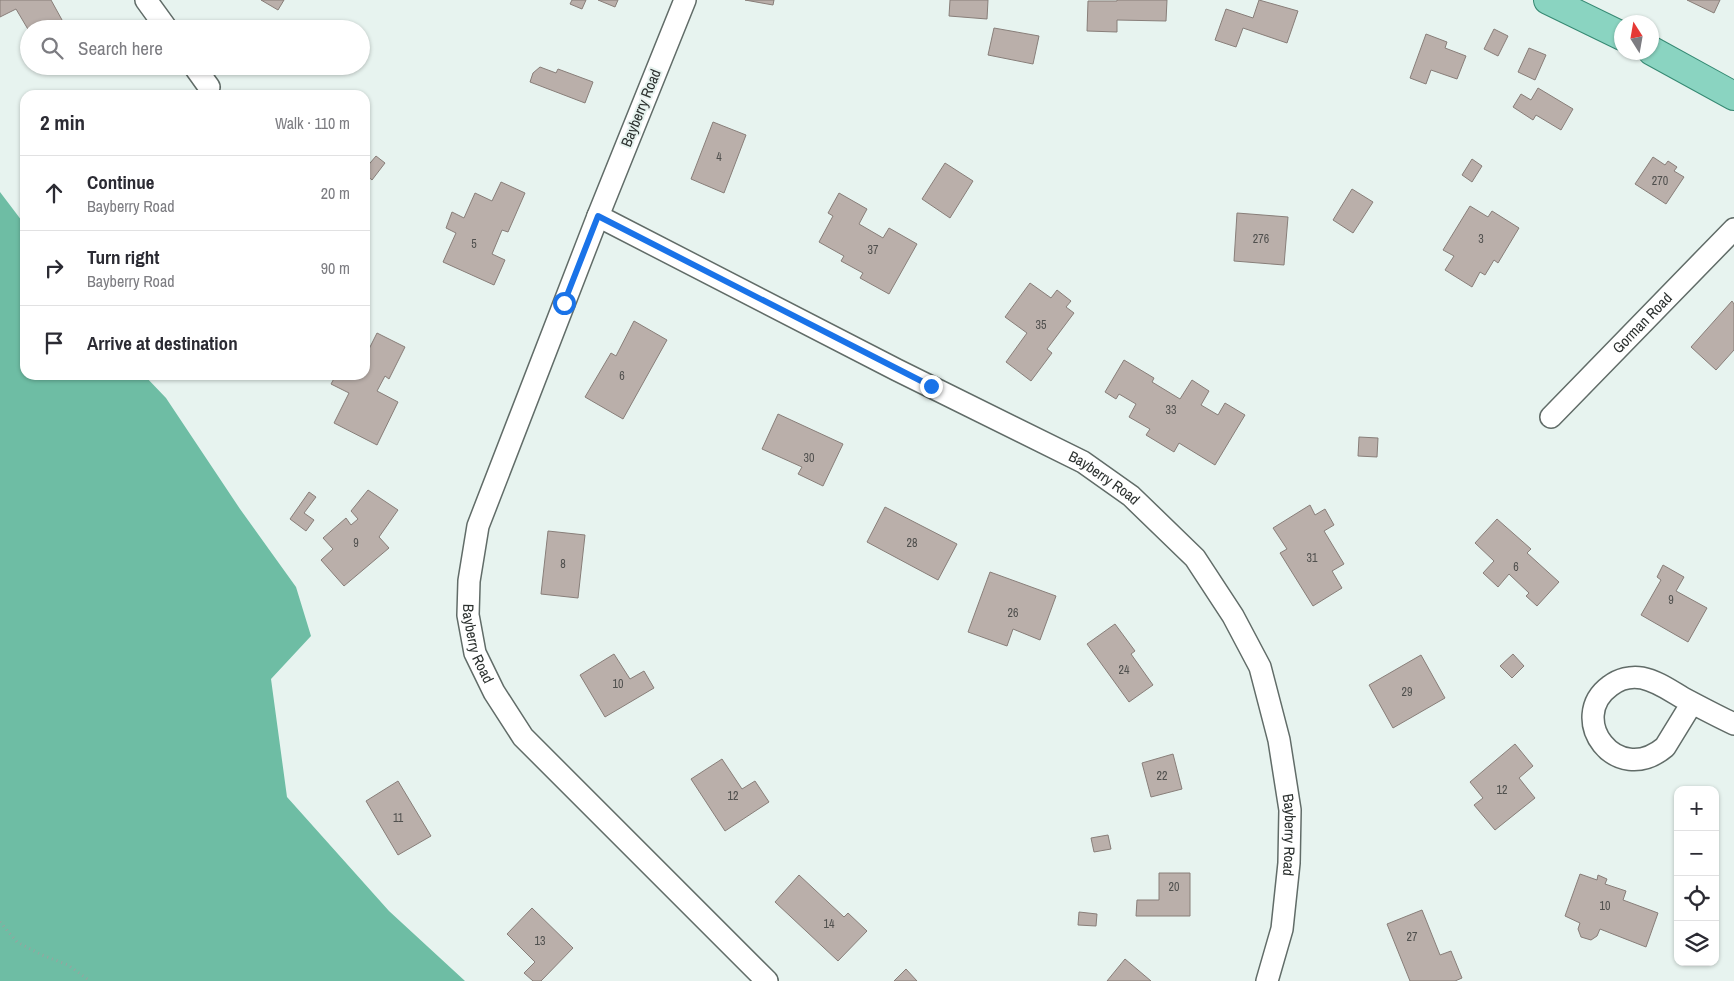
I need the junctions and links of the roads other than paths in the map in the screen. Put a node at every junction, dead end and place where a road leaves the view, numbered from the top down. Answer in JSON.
{"nodes":[{"id":1,"x":146,"y":0,"type":"edge"},
{"id":2,"x":685,"y":0,"type":"edge"},
{"id":3,"x":1548,"y":0,"type":"edge"},
{"id":4,"x":160,"y":20,"type":"edge"},
{"id":5,"x":1614,"y":32,"type":"edge"},
{"id":6,"x":1659,"y":55,"type":"edge"},
{"id":7,"x":200,"y":75,"type":"edge"},
{"id":8,"x":209,"y":87,"type":"dead end"},
{"id":9,"x":1734,"y":96,"type":"edge"},
{"id":10,"x":598,"y":216,"type":"junction"},
{"id":11,"x":1734,"y":229,"type":"edge"},
{"id":12,"x":1551,"y":417,"type":"dead end"},
{"id":13,"x":1692,"y":703,"type":"junction"},
{"id":14,"x":1734,"y":724,"type":"edge"},
{"id":15,"x":767,"y":981,"type":"edge"},
{"id":16,"x":1268,"y":981,"type":"edge"}],
"edges":[{"from":1,"to":4,"type":"street"},
{"from":2,"to":10,"type":"street","name":"Bayberry Road"},
{"from":3,"to":5,"type":"main road"},
{"from":6,"to":9,"type":"main road"},
{"from":7,"to":8,"type":"street"},
{"from":10,"to":15,"type":"street","name":"Bayberry Road"},
{"from":10,"to":16,"type":"street","name":"Bayberry Road"},
{"from":11,"to":12,"type":"street","name":"Gorman Road"},
{"from":13,"to":13,"type":"street"},
{"from":13,"to":14,"type":"street"}]}
